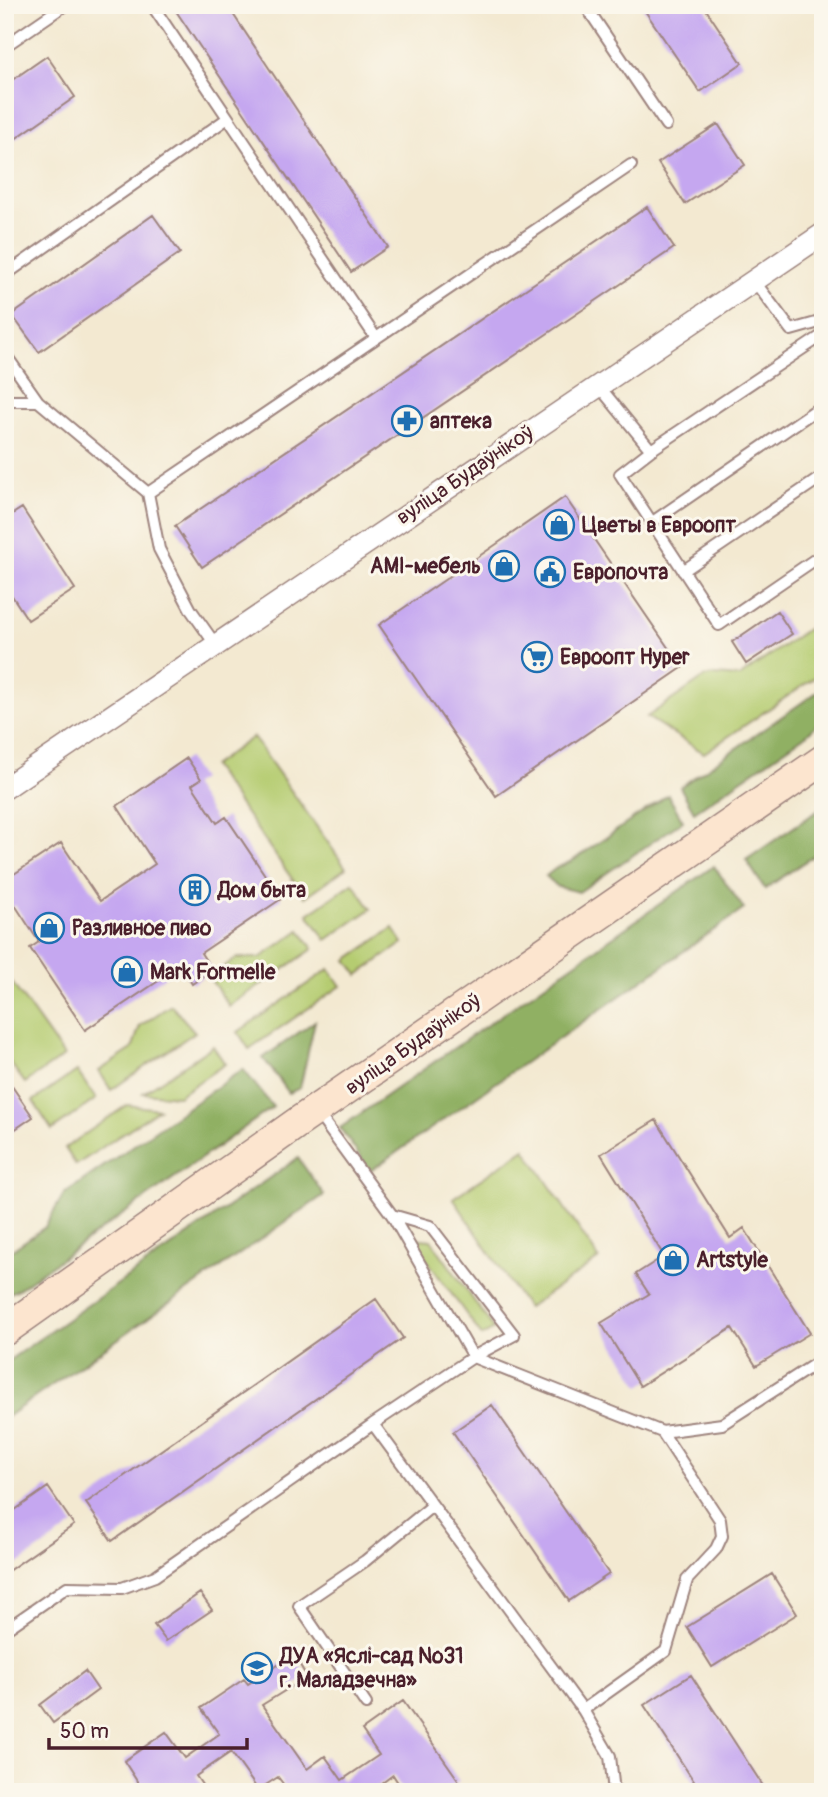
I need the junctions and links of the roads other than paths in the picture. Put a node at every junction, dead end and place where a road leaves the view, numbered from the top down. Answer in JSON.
{"nodes":[{"id":1,"x":65,"y":5,"type":"edge"},
{"id":2,"x":152,"y":5,"type":"edge"},
{"id":3,"x":585,"y":5,"type":"edge"},
{"id":4,"x":5,"y":46,"type":"edge"},
{"id":5,"x":228,"y":118,"type":"junction"},
{"id":6,"x":666,"y":125,"type":"dead end"},
{"id":7,"x":631,"y":165,"type":"dead end"},
{"id":8,"x":823,"y":234,"type":"edge"},
{"id":9,"x":5,"y":275,"type":"edge"},
{"id":10,"x":755,"y":282,"type":"junction"},
{"id":11,"x":823,"y":321,"type":"edge"},
{"id":12,"x":823,"y":335,"type":"edge"},
{"id":13,"x":376,"y":338,"type":"junction"},
{"id":14,"x":5,"y":354,"type":"edge"},
{"id":15,"x":598,"y":385,"type":"junction"},
{"id":16,"x":5,"y":401,"type":"edge"},
{"id":17,"x":37,"y":401,"type":"junction"},
{"id":18,"x":823,"y":405,"type":"edge"},
{"id":19,"x":650,"y":450,"type":"junction"},
{"id":20,"x":823,"y":476,"type":"edge"},
{"id":21,"x":148,"y":493,"type":"junction"},
{"id":22,"x":651,"y":523,"type":"junction"},
{"id":23,"x":823,"y":554,"type":"edge"},
{"id":24,"x":683,"y":571,"type":"junction"},
{"id":25,"x":215,"y":644,"type":"junction"},
{"id":26,"x":823,"y":760,"type":"edge"},
{"id":27,"x":5,"y":788,"type":"edge"},
{"id":28,"x":316,"y":1111,"type":"junction"},
{"id":29,"x":392,"y":1215,"type":"junction"},
{"id":30,"x":5,"y":1330,"type":"edge"},
{"id":31,"x":473,"y":1357,"type":"junction"},
{"id":32,"x":823,"y":1359,"type":"edge"},
{"id":33,"x":373,"y":1424,"type":"junction"},
{"id":34,"x":662,"y":1432,"type":"junction"},
{"id":35,"x":432,"y":1506,"type":"junction"},
{"id":36,"x":5,"y":1630,"type":"edge"},
{"id":37,"x":366,"y":1704,"type":"dead end"},
{"id":38,"x":583,"y":1710,"type":"junction"},
{"id":39,"x":614,"y":1792,"type":"edge"}],
"edges":[{"from":1,"to":4,"type":"lane"},
{"from":2,"to":5,"type":"lane"},
{"from":3,"to":6,"type":"lane"},
{"from":5,"to":9,"type":"lane"},
{"from":5,"to":13,"type":"lane"},
{"from":7,"to":13,"type":"lane"},
{"from":8,"to":10,"type":"street","name":"вуліца Будаўнікоў"},
{"from":10,"to":11,"type":"lane"},
{"from":10,"to":15,"type":"street","name":"вуліца Будаўнікоў"},
{"from":12,"to":19,"type":"lane"},
{"from":13,"to":21,"type":"lane"},
{"from":14,"to":17,"type":"lane"},
{"from":15,"to":19,"type":"lane"},
{"from":15,"to":25,"type":"street","name":"вуліца Будаўнікоў"},
{"from":16,"to":17,"type":"lane"},
{"from":17,"to":21,"type":"lane"},
{"from":18,"to":22,"type":"lane"},
{"from":19,"to":22,"type":"lane"},
{"from":20,"to":24,"type":"lane"},
{"from":21,"to":25,"type":"lane"},
{"from":22,"to":24,"type":"lane"},
{"from":23,"to":24,"type":"lane"},
{"from":25,"to":27,"type":"street","name":"вуліца Будаўнікоў"},
{"from":26,"to":28,"type":"main road","name":"вуліца Будаўнікоў"},
{"from":28,"to":29,"type":"lane"},
{"from":28,"to":30,"type":"main road","name":"вуліца Будаўнікоў"},
{"from":29,"to":31,"type":"lane"},
{"from":29,"to":31,"type":"lane"},
{"from":31,"to":33,"type":"lane"},
{"from":31,"to":34,"type":"lane"},
{"from":32,"to":34,"type":"lane"},
{"from":33,"to":35,"type":"lane"},
{"from":33,"to":36,"type":"lane"},
{"from":34,"to":38,"type":"lane"},
{"from":35,"to":37,"type":"lane"},
{"from":35,"to":38,"type":"lane"},
{"from":38,"to":39,"type":"lane"}]}
